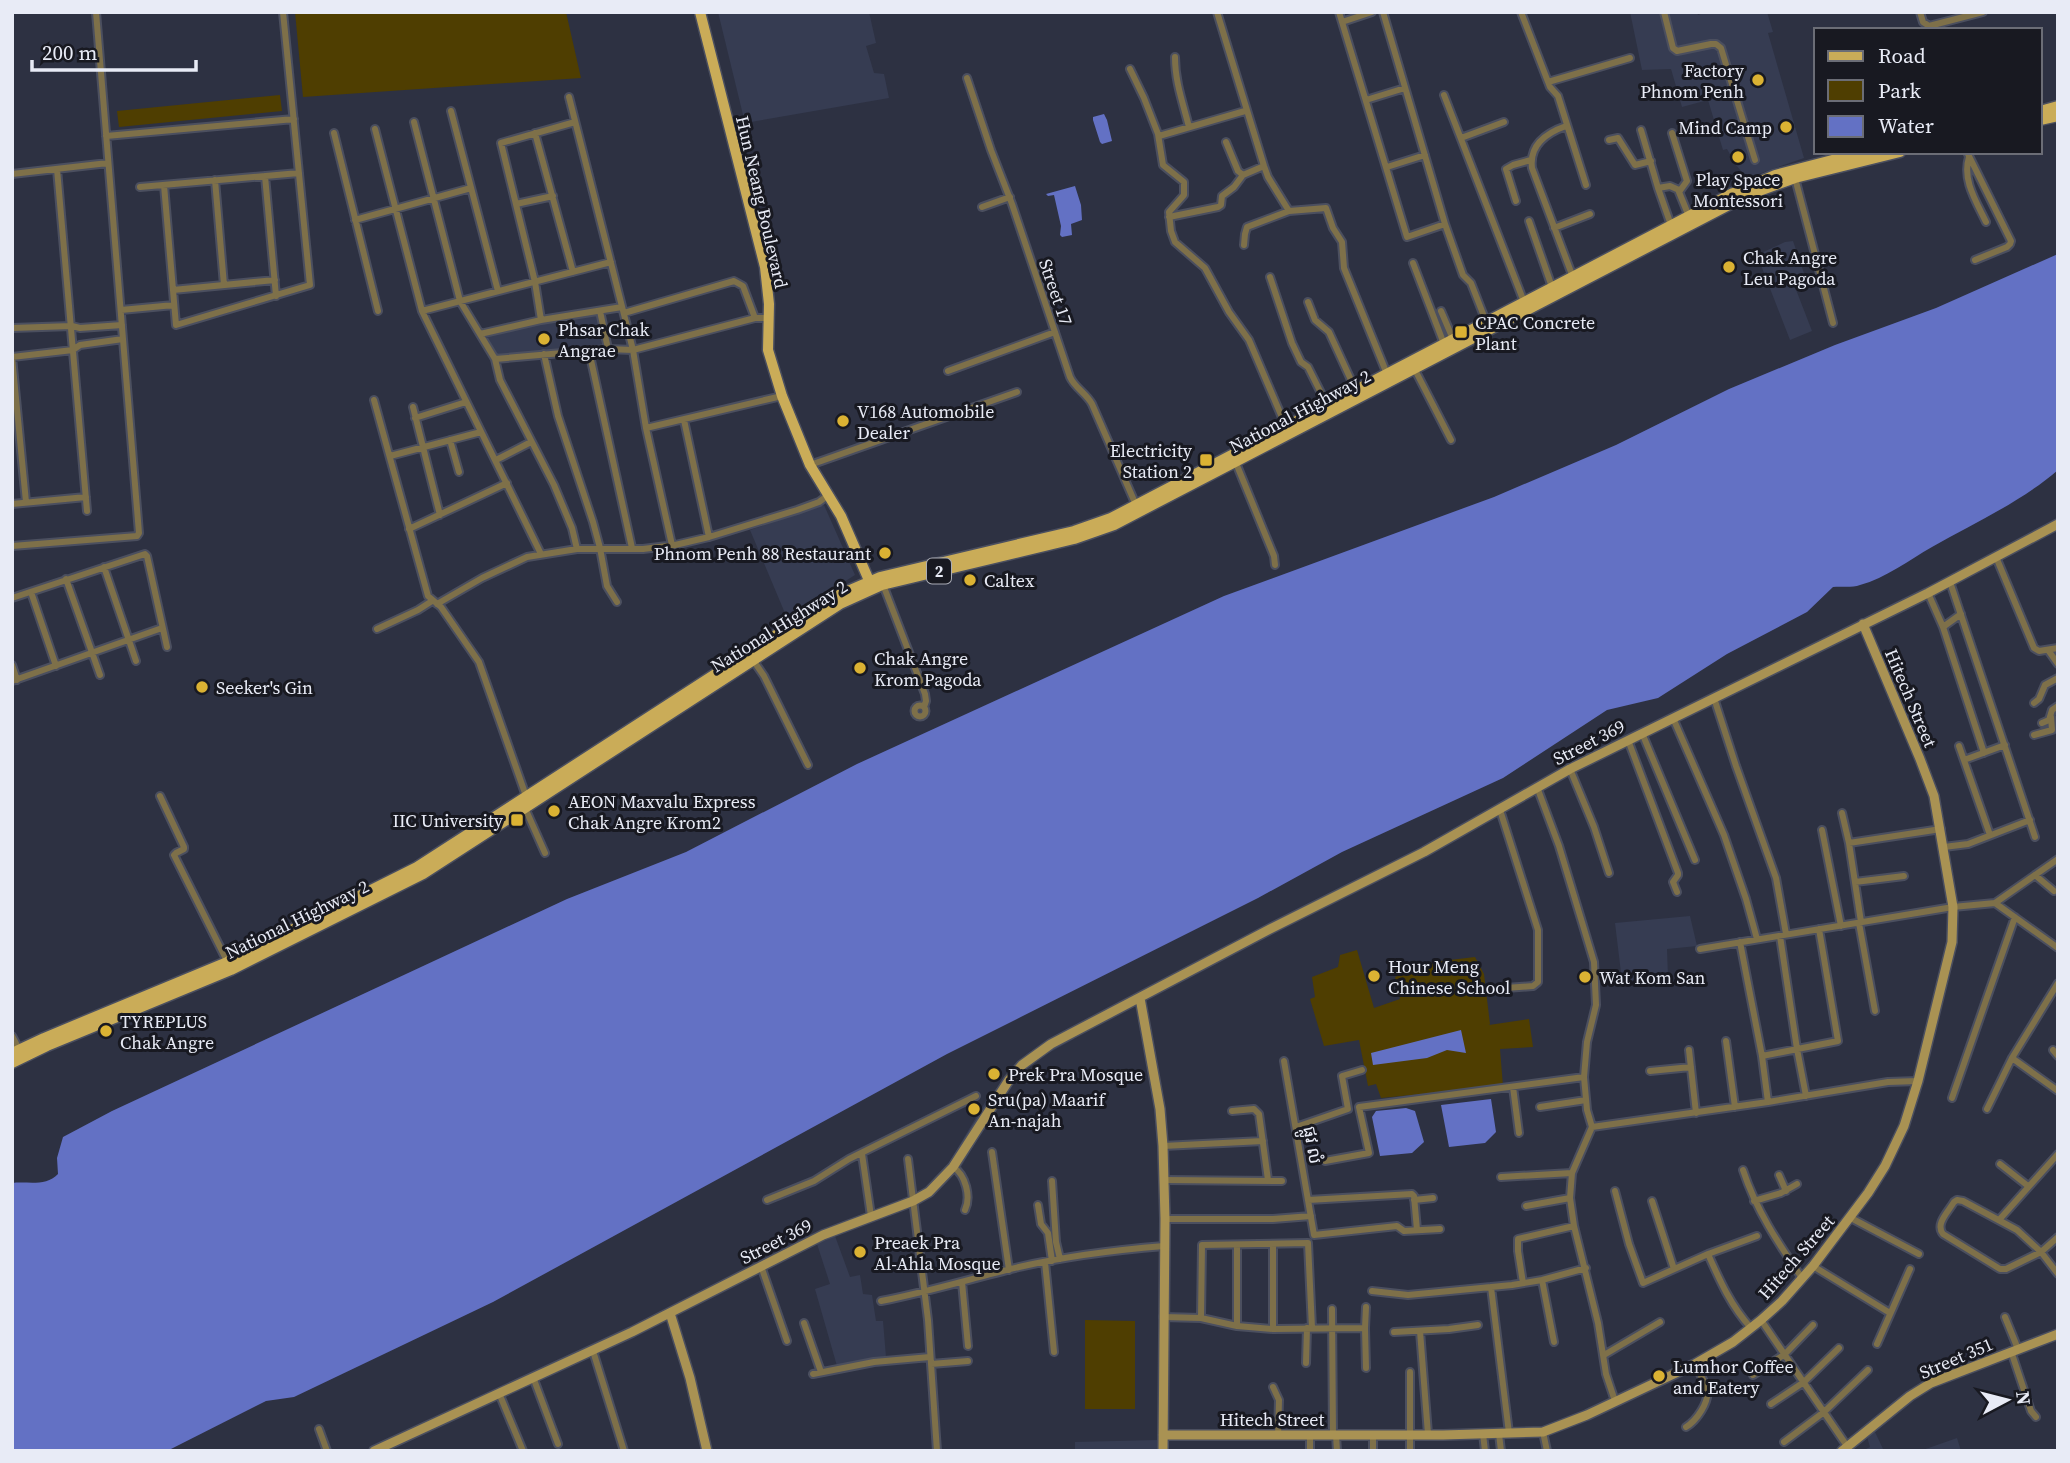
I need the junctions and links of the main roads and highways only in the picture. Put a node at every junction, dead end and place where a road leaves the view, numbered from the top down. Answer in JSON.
{"nodes":[{"id":1,"x":700,"y":12,"type":"edge"},
{"id":2,"x":1858,"y":154,"type":"edge"},
{"id":3,"x":1889,"y":154,"type":"edge"},
{"id":4,"x":1825,"y":166,"type":"junction"},
{"id":5,"x":1690,"y":220,"type":"junction"},
{"id":6,"x":1574,"y":281,"type":"junction"},
{"id":7,"x":1488,"y":326,"type":"junction"},
{"id":8,"x":1413,"y":365,"type":"junction"},
{"id":9,"x":1358,"y":394,"type":"junction"},
{"id":10,"x":1288,"y":431,"type":"junction"},
{"id":11,"x":1143,"y":504,"type":"junction"},
{"id":12,"x":876,"y":582,"type":"junction"},
{"id":13,"x":691,"y":695,"type":"junction"},
{"id":14,"x":636,"y":731,"type":"junction"},
{"id":15,"x":229,"y":966,"type":"junction"},
{"id":16,"x":16,"y":1051,"type":"edge"},
{"id":17,"x":12,"y":1063,"type":"edge"}],
"edges":[{"from":1,"to":12,"type":"main road","name":"Hun Neang Boulevard"},
{"from":2,"to":4,"type":"main road","name":"National Highway 2","number":"2"},
{"from":3,"to":4,"type":"main road","name":"National Highway 2","number":"2"},
{"from":4,"to":5,"type":"main road","name":"National Highway 2","number":"2"},
{"from":4,"to":5,"type":"main road","name":"National Highway 2","number":"2"},
{"from":5,"to":6,"type":"main road","name":"National Highway 2","number":"2"},
{"from":5,"to":6,"type":"main road","name":"National Highway 2","number":"2"},
{"from":6,"to":7,"type":"main road","name":"National Highway 2","number":"2"},
{"from":6,"to":7,"type":"main road","name":"National Highway 2","number":"2"},
{"from":7,"to":8,"type":"main road","name":"National Highway 2","number":"2"},
{"from":7,"to":8,"type":"main road","name":"National Highway 2","number":"2"},
{"from":8,"to":9,"type":"main road","name":"National Highway 2","number":"2"},
{"from":8,"to":9,"type":"main road","name":"National Highway 2","number":"2"},
{"from":9,"to":10,"type":"main road","name":"National Highway 2","number":"2"},
{"from":9,"to":10,"type":"main road","name":"National Highway 2","number":"2"},
{"from":10,"to":11,"type":"main road","name":"National Highway 2","number":"2"},
{"from":10,"to":11,"type":"main road","name":"National Highway 2","number":"2"},
{"from":11,"to":12,"type":"main road","name":"National Highway 2","number":"2"},
{"from":12,"to":13,"type":"main road","name":"National Highway 2","number":"2"},
{"from":12,"to":13,"type":"main road","name":"National Highway 2","number":"2"},
{"from":13,"to":14,"type":"main road","name":"National Highway 2","number":"2"},
{"from":14,"to":15,"type":"main road","name":"National Highway 2","number":"2"},
{"from":14,"to":15,"type":"main road","name":"National Highway 2","number":"2"},
{"from":15,"to":16,"type":"main road","name":"National Highway 2","number":"2"},
{"from":15,"to":17,"type":"main road","name":"National Highway 2","number":"2"}]}
